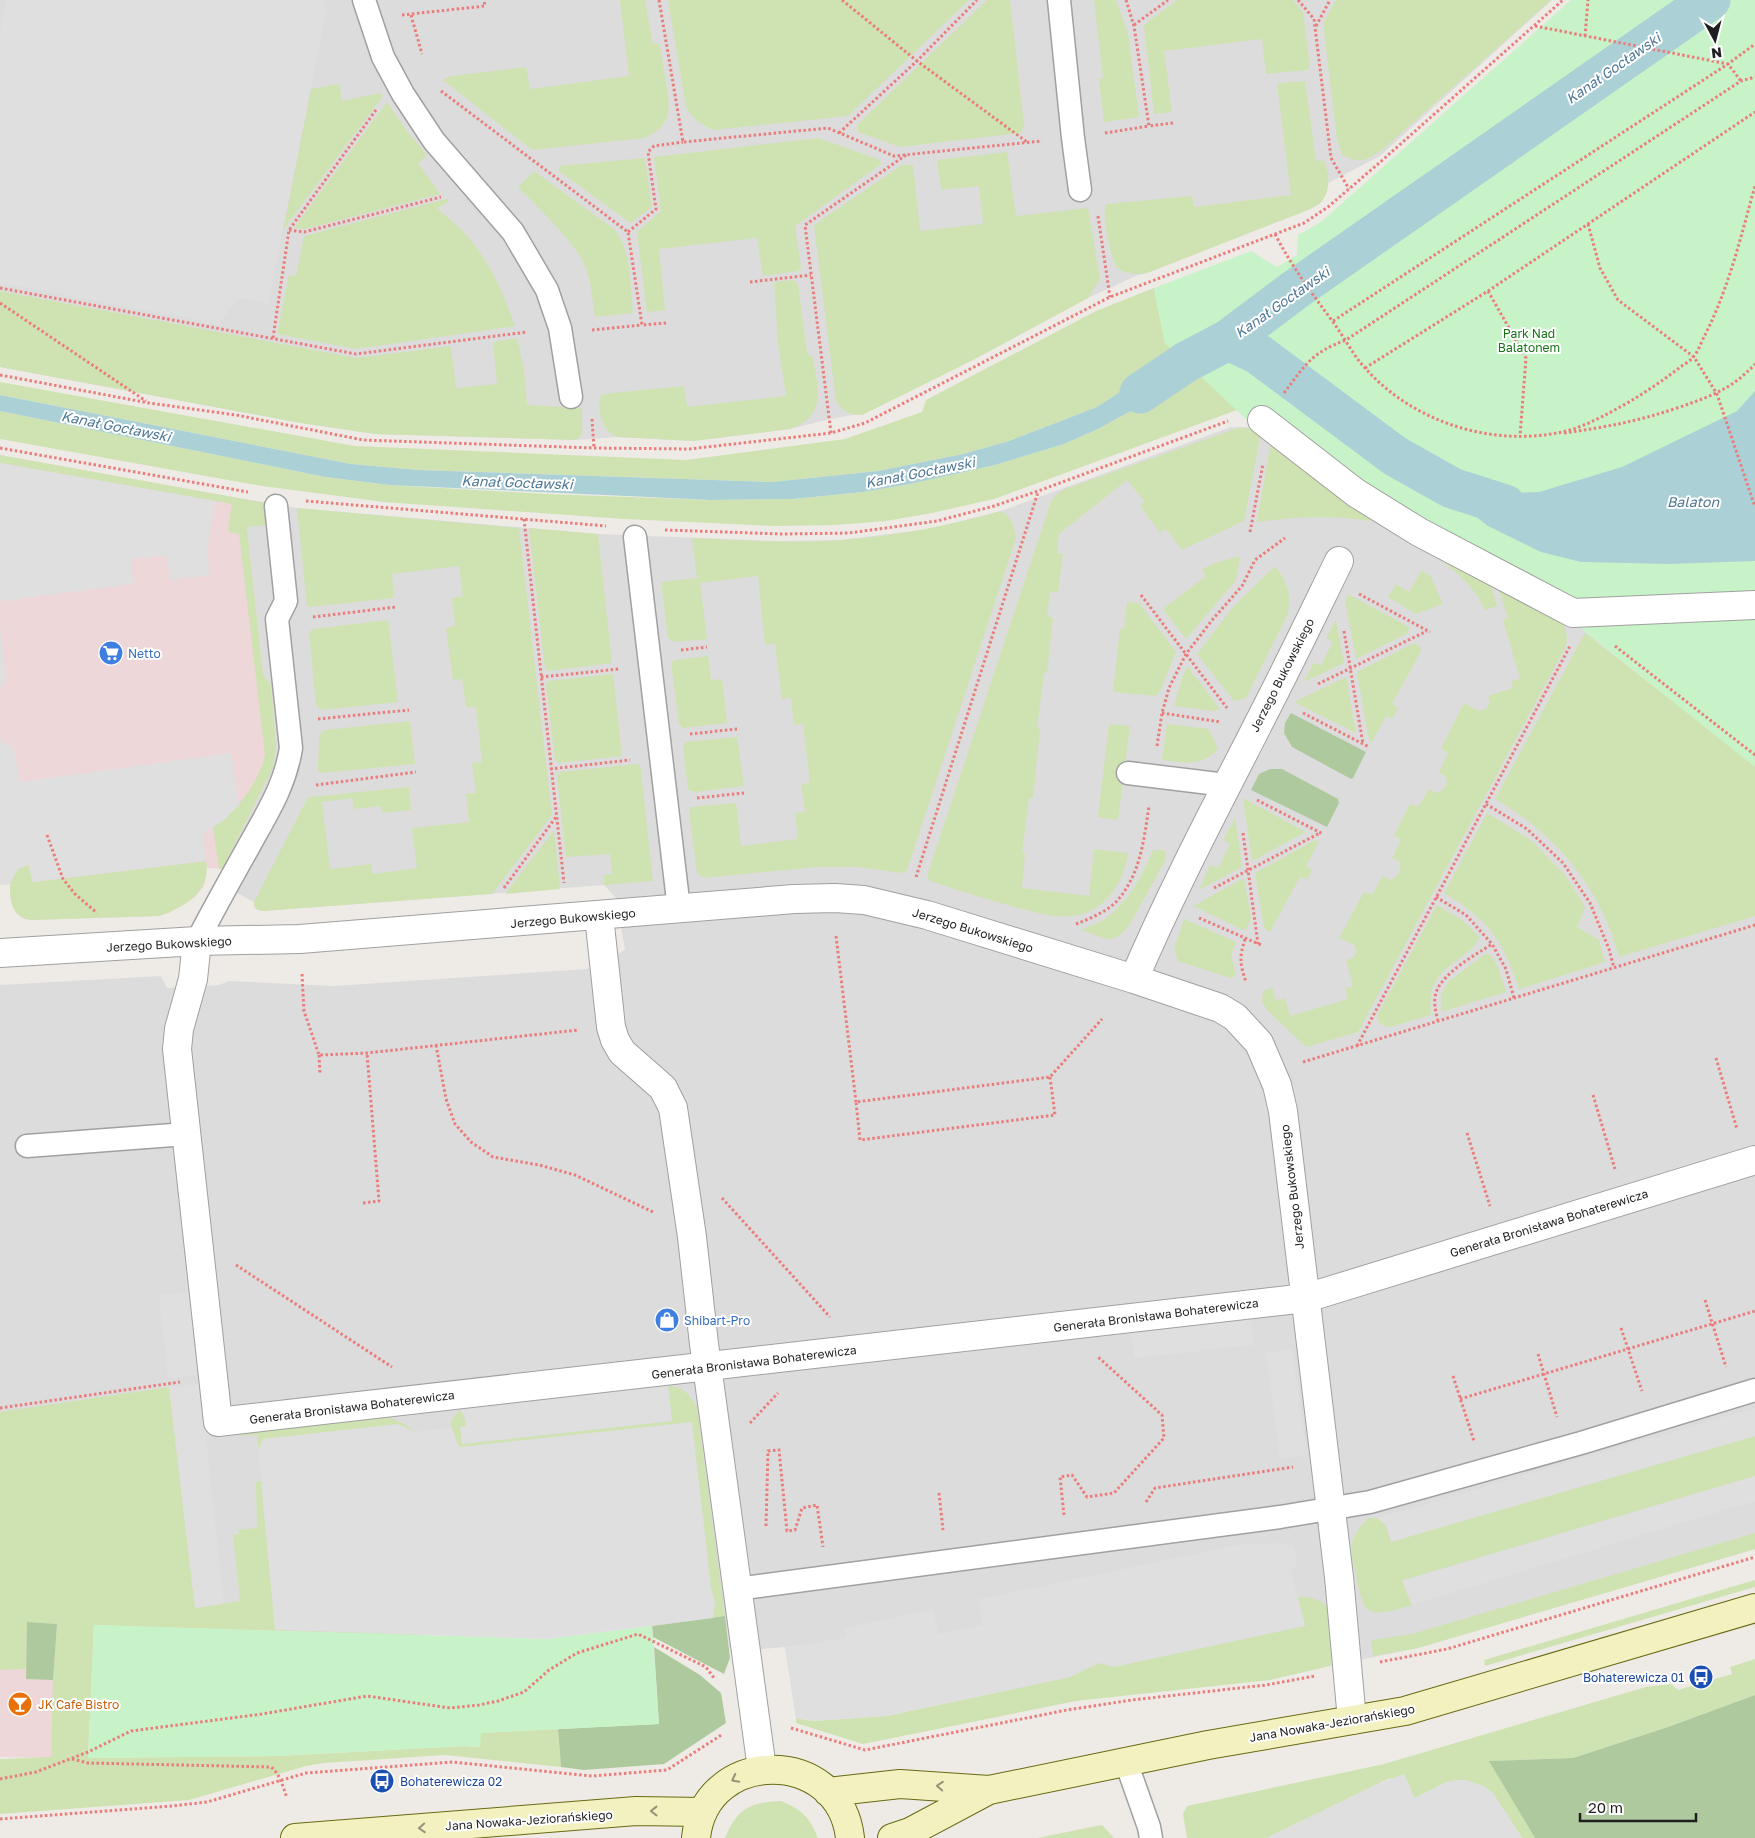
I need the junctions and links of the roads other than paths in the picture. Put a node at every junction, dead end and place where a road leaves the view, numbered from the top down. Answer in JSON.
{"nodes":[{"id":1,"x":364,"y":0,"type":"edge"},
{"id":2,"x":1060,"y":0,"type":"edge"},
{"id":3,"x":1080,"y":190,"type":"road end"},
{"id":4,"x":571,"y":397,"type":"dead end"},
{"id":5,"x":1266,"y":422,"type":"road end"},
{"id":6,"x":276,"y":506,"type":"dead end"},
{"id":7,"x":635,"y":537,"type":"dead end"},
{"id":8,"x":1334,"y":569,"type":"road end"},
{"id":9,"x":1755,"y":605,"type":"edge"},
{"id":10,"x":1128,"y":773,"type":"dead end"},
{"id":11,"x":1231,"y":787,"type":"junction"},
{"id":12,"x":679,"y":908,"type":"junction"},
{"id":13,"x":599,"y":916,"type":"junction"},
{"id":14,"x":197,"y":941,"type":"junction"},
{"id":15,"x":0,"y":954,"type":"edge"},
{"id":16,"x":1134,"y":979,"type":"junction"},
{"id":17,"x":186,"y":1134,"type":"junction"},
{"id":18,"x":27,"y":1146,"type":"dead end"},
{"id":19,"x":1755,"y":1160,"type":"edge"},
{"id":20,"x":1306,"y":1298,"type":"junction"},
{"id":21,"x":707,"y":1368,"type":"junction"},
{"id":22,"x":1755,"y":1390,"type":"edge"},
{"id":23,"x":1331,"y":1509,"type":"junction"},
{"id":24,"x":737,"y":1589,"type":"junction"},
{"id":25,"x":1755,"y":1608,"type":"edge"},
{"id":26,"x":1352,"y":1720,"type":"junction"},
{"id":27,"x":1126,"y":1762,"type":"junction"},
{"id":28,"x":762,"y":1769,"type":"junction"},
{"id":29,"x":989,"y":1790,"type":"junction"},
{"id":30,"x":828,"y":1792,"type":"junction"},
{"id":31,"x":703,"y":1812,"type":"junction"},
{"id":32,"x":295,"y":1838,"type":"edge"},
{"id":33,"x":696,"y":1838,"type":"edge"},
{"id":34,"x":850,"y":1838,"type":"edge"},
{"id":35,"x":892,"y":1838,"type":"edge"},
{"id":36,"x":1151,"y":1838,"type":"edge"}],
"edges":[{"from":1,"to":4,"type":"lane"},
{"from":2,"to":3,"type":"lane"},
{"from":5,"to":9,"type":"street"},
{"from":6,"to":14,"type":"lane"},
{"from":7,"to":12,"type":"lane"},
{"from":8,"to":11,"type":"street","name":"Jerzego Bukowskiego"},
{"from":10,"to":11,"type":"lane"},
{"from":11,"to":16,"type":"street","name":"Jerzego Bukowskiego"},
{"from":12,"to":13,"type":"street","name":"Jerzego Bukowskiego"},
{"from":12,"to":16,"type":"street","name":"Jerzego Bukowskiego"},
{"from":13,"to":14,"type":"street","name":"Jerzego Bukowskiego"},
{"from":13,"to":21,"type":"street"},
{"from":14,"to":15,"type":"street","name":"Jerzego Bukowskiego"},
{"from":14,"to":17,"type":"street","name":"Generała Bronisława Bohaterewicza"},
{"from":16,"to":20,"type":"street","name":"Jerzego Bukowskiego"},
{"from":17,"to":18,"type":"lane"},
{"from":17,"to":21,"type":"street","name":"Generała Bronisława Bohaterewicza"},
{"from":19,"to":20,"type":"street","name":"Generała Bronisława Bohaterewicza"},
{"from":20,"to":21,"type":"street","name":"Generała Bronisława Bohaterewicza"},
{"from":20,"to":23,"type":"street","name":"Jerzego Bukowskiego"},
{"from":21,"to":24,"type":"street"},
{"from":22,"to":23,"type":"lane"},
{"from":23,"to":24,"type":"lane"},
{"from":23,"to":26,"type":"street","name":"Jerzego Bukowskiego"},
{"from":24,"to":28,"type":"street"},
{"from":25,"to":26,"type":"street","name":"Jana Nowaka-Jeziorańskiego"},
{"from":26,"to":27,"type":"street","name":"Jana Nowaka-Jeziorańskiego"},
{"from":27,"to":29,"type":"street","name":"Jana Nowaka-Jeziorańskiego"},
{"from":27,"to":36,"type":"lane"},
{"from":28,"to":30,"type":"street"},
{"from":28,"to":31,"type":"street","one_way":true},
{"from":29,"to":30,"type":"street","name":"Jana Nowaka-Jeziorańskiego","one_way":true},
{"from":29,"to":35,"type":"street","name":"Jana Nowaka-Jeziorańskiego"},
{"from":30,"to":34,"type":"street"},
{"from":31,"to":32,"type":"street","name":"Jana Nowaka-Jeziorańskiego","one_way":true},
{"from":31,"to":33,"type":"street"}]}
